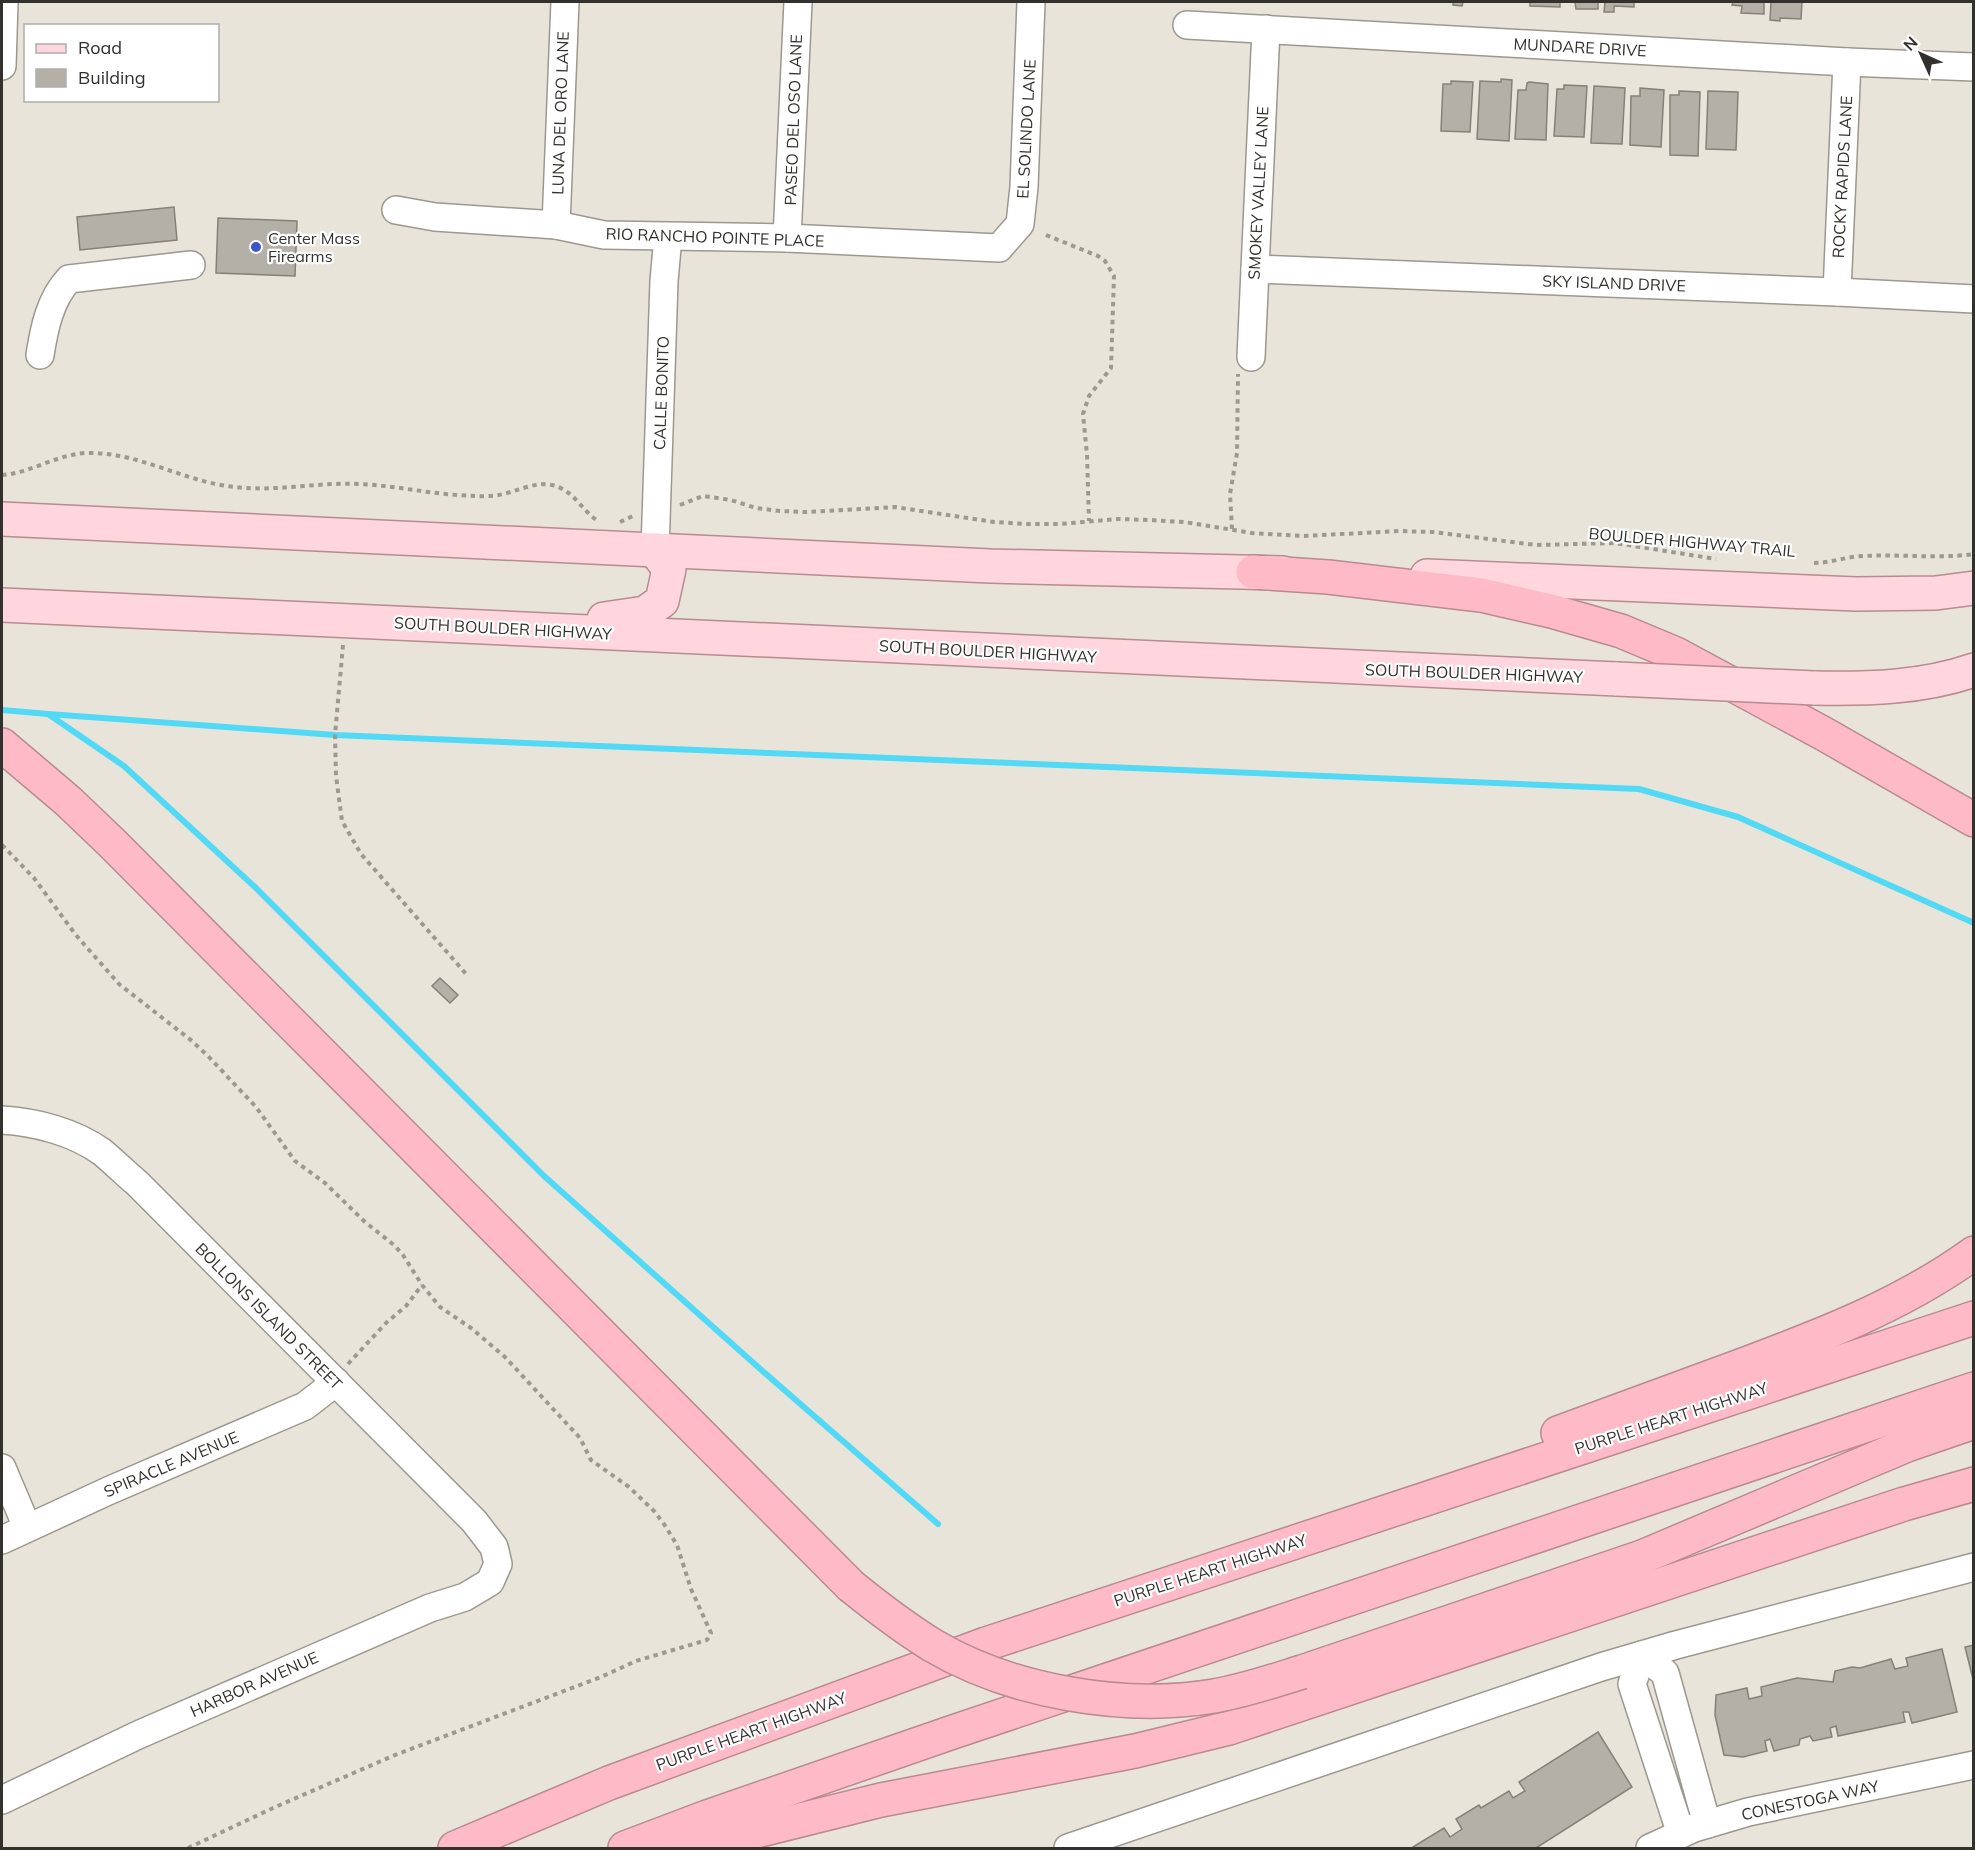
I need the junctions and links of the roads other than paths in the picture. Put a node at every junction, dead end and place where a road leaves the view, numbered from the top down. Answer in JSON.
{"nodes":[{"id":1,"x":4,"y":2,"type":"edge"},
{"id":2,"x":565,"y":2,"type":"edge"},
{"id":3,"x":798,"y":2,"type":"edge"},
{"id":4,"x":1031,"y":2,"type":"edge"},
{"id":5,"x":1187,"y":25,"type":"dead end"},
{"id":6,"x":1266,"y":29,"type":"junction"},
{"id":7,"x":1847,"y":62,"type":"junction"},
{"id":8,"x":2,"y":66,"type":"edge"},
{"id":9,"x":1974,"y":67,"type":"edge"},
{"id":10,"x":396,"y":210,"type":"dead end"},
{"id":11,"x":556,"y":225,"type":"junction"},
{"id":12,"x":668,"y":237,"type":"junction"},
{"id":13,"x":788,"y":238,"type":"junction"},
{"id":14,"x":999,"y":248,"type":"joint"},
{"id":15,"x":191,"y":265,"type":"dead end"},
{"id":16,"x":1255,"y":269,"type":"junction"},
{"id":17,"x":1837,"y":292,"type":"junction"},
{"id":18,"x":1974,"y":299,"type":"edge"},
{"id":19,"x":40,"y":355,"type":"dead end"},
{"id":20,"x":1251,"y":357,"type":"road end"},
{"id":21,"x":2,"y":519,"type":"edge"},
{"id":22,"x":656,"y":550,"type":"junction"},
{"id":23,"x":1253,"y":572,"type":"junction"},
{"id":24,"x":1974,"y":588,"type":"edge"},
{"id":25,"x":2,"y":605,"type":"edge"},
{"id":26,"x":476,"y":626,"type":"junction"},
{"id":27,"x":1974,"y":670,"type":"edge"},
{"id":28,"x":2,"y":745,"type":"edge"},
{"id":29,"x":1974,"y":820,"type":"edge"},
{"id":30,"x":2,"y":1120,"type":"edge"},
{"id":31,"x":1974,"y":1253,"type":"edge"},
{"id":32,"x":1974,"y":1318,"type":"edge"},
{"id":33,"x":336,"y":1382,"type":"junction"},
{"id":34,"x":1974,"y":1389,"type":"edge"},
{"id":35,"x":1974,"y":1422,"type":"edge"},
{"id":36,"x":2,"y":1468,"type":"edge"},
{"id":37,"x":1974,"y":1484,"type":"edge"},
{"id":38,"x":27,"y":1527,"type":"junction"},
{"id":39,"x":2,"y":1540,"type":"edge"},
{"id":40,"x":498,"y":1564,"type":"joint"},
{"id":41,"x":1974,"y":1567,"type":"edge"},
{"id":42,"x":987,"y":1644,"type":"junction"},
{"id":43,"x":1642,"y":1655,"type":"junction"},
{"id":44,"x":1678,"y":1716,"type":"junction"},
{"id":45,"x":1646,"y":1726,"type":"junction"},
{"id":46,"x":1974,"y":1765,"type":"edge"},
{"id":47,"x":2,"y":1800,"type":"edge"},
{"id":48,"x":1707,"y":1824,"type":"junction"},
{"id":49,"x":1681,"y":1834,"type":"junction"},
{"id":50,"x":455,"y":1848,"type":"edge"},
{"id":51,"x":625,"y":1848,"type":"edge"},
{"id":52,"x":688,"y":1848,"type":"edge"},
{"id":53,"x":1068,"y":1848,"type":"edge"},
{"id":54,"x":1650,"y":1848,"type":"edge"}],
"edges":[{"from":1,"to":8,"type":"street"},
{"from":2,"to":11,"type":"street","name":"LUNA DEL ORO LANE"},
{"from":3,"to":13,"type":"street","name":"PASEO DEL OSO LANE"},
{"from":4,"to":14,"type":"street","name":"EL SOLINDO LANE"},
{"from":5,"to":6,"type":"street","name":"MUNDARE DRIVE"},
{"from":6,"to":7,"type":"street","name":"MUNDARE DRIVE"},
{"from":6,"to":16,"type":"street","name":"SMOKEY VALLEY LANE"},
{"from":7,"to":9,"type":"street","name":"MUNDARE DRIVE"},
{"from":7,"to":17,"type":"street","name":"ROCKY RAPIDS LANE"},
{"from":10,"to":11,"type":"street","name":"RIO RANCHO POINTE PLACE"},
{"from":11,"to":12,"type":"street","name":"RIO RANCHO POINTE PLACE"},
{"from":12,"to":13,"type":"street","name":"RIO RANCHO POINTE PLACE"},
{"from":12,"to":22,"type":"street","name":"CALLE BONITO"},
{"from":13,"to":14,"type":"street","name":"RIO RANCHO POINTE PLACE"},
{"from":15,"to":19,"type":"street"},
{"from":16,"to":17,"type":"street","name":"SKY ISLAND DRIVE"},
{"from":16,"to":20,"type":"street","name":"SMOKEY VALLEY LANE"},
{"from":17,"to":18,"type":"street","name":"SKY ISLAND DRIVE"},
{"from":21,"to":22,"type":"main road"},
{"from":22,"to":23,"type":"main road"},
{"from":22,"to":26,"type":"main road"},
{"from":23,"to":24,"type":"main road"},
{"from":23,"to":29,"type":"highway"},
{"from":25,"to":26,"type":"main road","name":"SOUTH BOULDER HIGHWAY"},
{"from":26,"to":27,"type":"main road","name":"SOUTH BOULDER HIGHWAY","bridge":true},
{"from":28,"to":35,"type":"highway","bridge":true},
{"from":30,"to":33,"type":"street","name":"BOLLONS ISLAND STREET"},
{"from":31,"to":42,"type":"highway"},
{"from":32,"to":42,"type":"highway","name":"PURPLE HEART HIGHWAY"},
{"from":33,"to":38,"type":"street","name":"SPIRACLE AVENUE"},
{"from":33,"to":40,"type":"street","name":"BOLLONS ISLAND STREET"},
{"from":34,"to":51,"type":"highway"},
{"from":36,"to":38,"type":"street"},
{"from":37,"to":52,"type":"highway"},
{"from":38,"to":39,"type":"street","name":"SPIRACLE AVENUE"},
{"from":40,"to":47,"type":"street","name":"HARBOR AVENUE"},
{"from":41,"to":43,"type":"street"},
{"from":42,"to":50,"type":"highway","name":"PURPLE HEART HIGHWAY"},
{"from":43,"to":44,"type":"street"},
{"from":43,"to":45,"type":"street"},
{"from":43,"to":53,"type":"street"},
{"from":44,"to":45,"type":"street"},
{"from":44,"to":48,"type":"street"},
{"from":45,"to":49,"type":"street"},
{"from":46,"to":48,"type":"street","name":"CONESTOGA WAY"},
{"from":48,"to":49,"type":"street","name":"CONESTOGA WAY"},
{"from":49,"to":54,"type":"street","name":"CONESTOGA WAY"}]}
